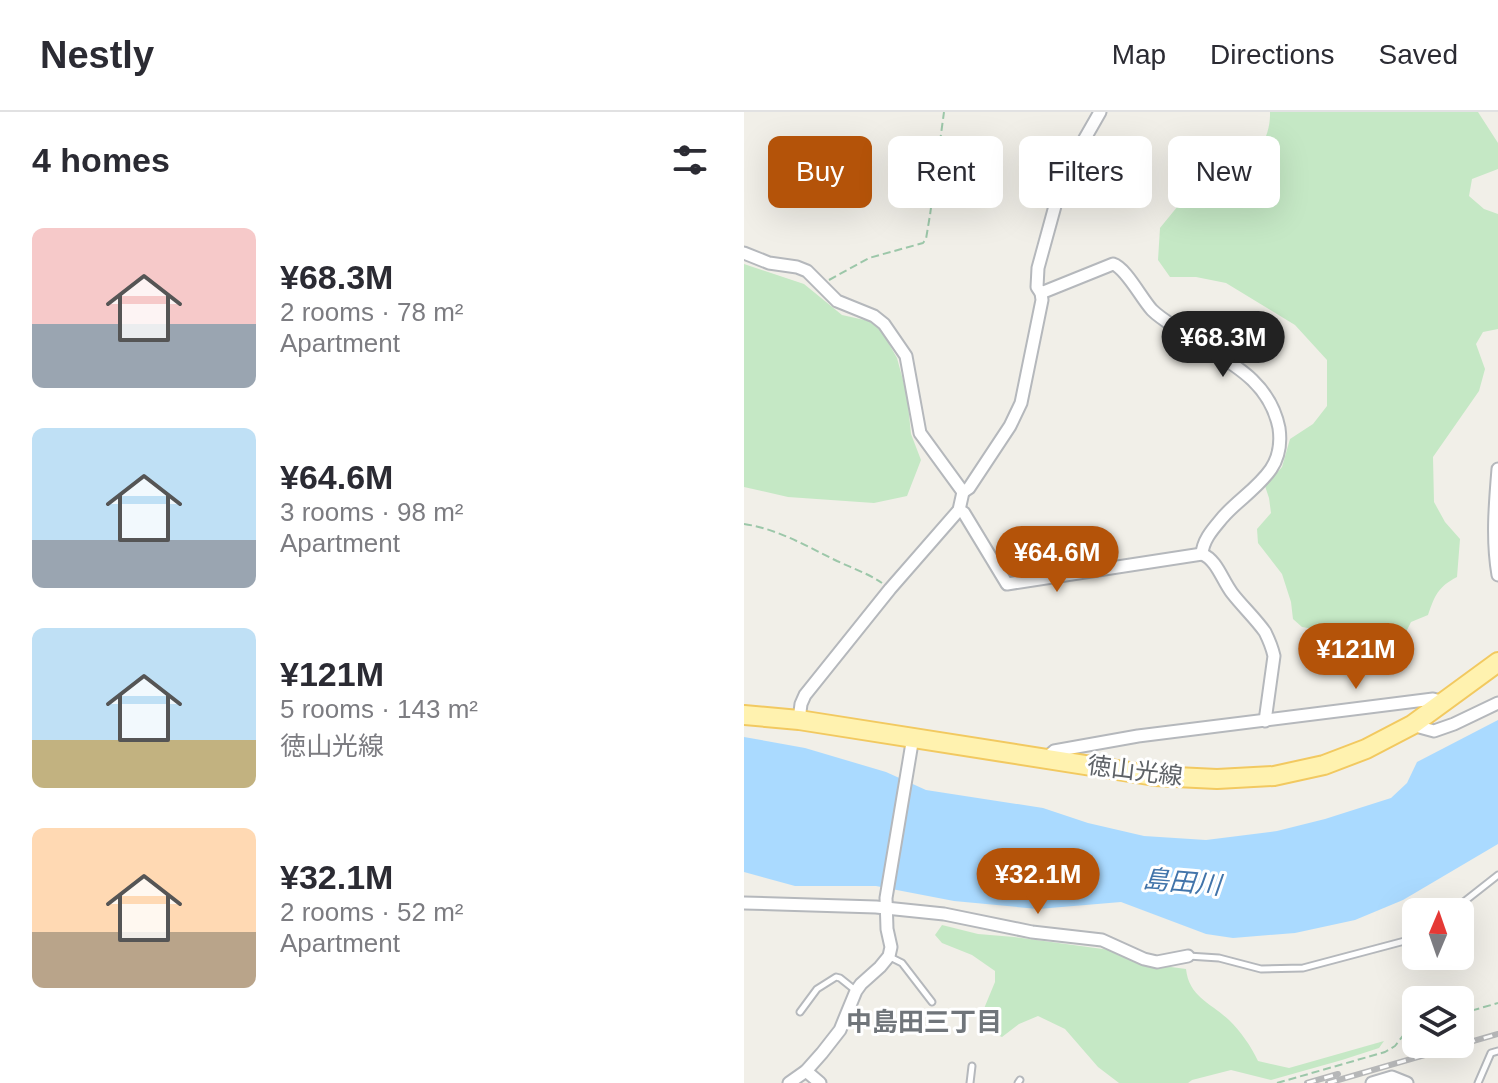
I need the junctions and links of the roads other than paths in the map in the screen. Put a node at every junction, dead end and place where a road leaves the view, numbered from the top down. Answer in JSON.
{"nodes":[{"id":1,"x":1100,"y":112,"type":"edge"},
{"id":2,"x":744,"y":253,"type":"edge"},
{"id":3,"x":1041,"y":293,"type":"junction"},
{"id":4,"x":1498,"y":469,"type":"edge"},
{"id":5,"x":963,"y":492,"type":"junction"},
{"id":6,"x":959,"y":510,"type":"junction"},
{"id":7,"x":1202,"y":554,"type":"junction"},
{"id":8,"x":1498,"y":575,"type":"edge"},
{"id":9,"x":1498,"y":662,"type":"edge"},
{"id":10,"x":1444,"y":702,"type":"junction"},
{"id":11,"x":1498,"y":703,"type":"edge"},
{"id":12,"x":744,"y":715,"type":"edge"},
{"id":13,"x":799,"y":720,"type":"junction"},
{"id":14,"x":1265,"y":721,"type":"junction"},
{"id":15,"x":1412,"y":725,"type":"junction"},
{"id":16,"x":911,"y":746,"type":"junction"},
{"id":17,"x":1045,"y":759,"type":"junction"},
{"id":18,"x":1498,"y":875,"type":"edge"},
{"id":19,"x":1469,"y":898,"type":"edge"},
{"id":20,"x":744,"y":903,"type":"edge"},
{"id":21,"x":886,"y":903,"type":"junction"},
{"id":22,"x":1402,"y":942,"type":"edge"},
{"id":23,"x":889,"y":956,"type":"junction"},
{"id":24,"x":1188,"y":956,"type":"joint"},
{"id":25,"x":856,"y":991,"type":"junction"},
{"id":26,"x":932,"y":1002,"type":"dead end"},
{"id":27,"x":800,"y":1012,"type":"dead end"},
{"id":28,"x":1498,"y":1051,"type":"edge"},
{"id":29,"x":972,"y":1066,"type":"dead end"},
{"id":30,"x":806,"y":1071,"type":"junction"},
{"id":31,"x":1479,"y":1082,"type":"edge"},
{"id":32,"x":789,"y":1083,"type":"edge"},
{"id":33,"x":820,"y":1083,"type":"edge"},
{"id":34,"x":970,"y":1083,"type":"edge"},
{"id":35,"x":1372,"y":1083,"type":"edge"},
{"id":36,"x":1407,"y":1083,"type":"edge"}],
"edges":[{"from":1,"to":3,"type":"street"},
{"from":2,"to":5,"type":"street"},
{"from":3,"to":5,"type":"street"},
{"from":3,"to":7,"type":"street"},
{"from":4,"to":8,"type":"street"},
{"from":5,"to":6,"type":"street"},
{"from":6,"to":7,"type":"street"},
{"from":6,"to":13,"type":"street"},
{"from":7,"to":14,"type":"street"},
{"from":9,"to":10,"type":"main road","name":"徳山光線"},
{"from":10,"to":14,"type":"street"},
{"from":10,"to":15,"type":"main road","name":"徳山光線"},
{"from":11,"to":15,"type":"street"},
{"from":12,"to":13,"type":"main road","name":"徳山光線"},
{"from":13,"to":16,"type":"main road","name":"徳山光線"},
{"from":14,"to":17,"type":"street"},
{"from":15,"to":17,"type":"main road","name":"徳山光線"},
{"from":16,"to":17,"type":"main road","name":"徳山光線"},
{"from":16,"to":21,"type":"street"},
{"from":18,"to":19,"type":"lane"},
{"from":20,"to":21,"type":"street"},
{"from":21,"to":23,"type":"street"},
{"from":21,"to":24,"type":"street"},
{"from":22,"to":24,"type":"lane"},
{"from":23,"to":25,"type":"street"},
{"from":23,"to":26,"type":"lane"},
{"from":25,"to":27,"type":"lane"},
{"from":25,"to":30,"type":"street"},
{"from":28,"to":31,"type":"lane"},
{"from":29,"to":34,"type":"lane"},
{"from":30,"to":32,"type":"street"},
{"from":30,"to":33,"type":"street"},
{"from":35,"to":36,"type":"street"}]}
